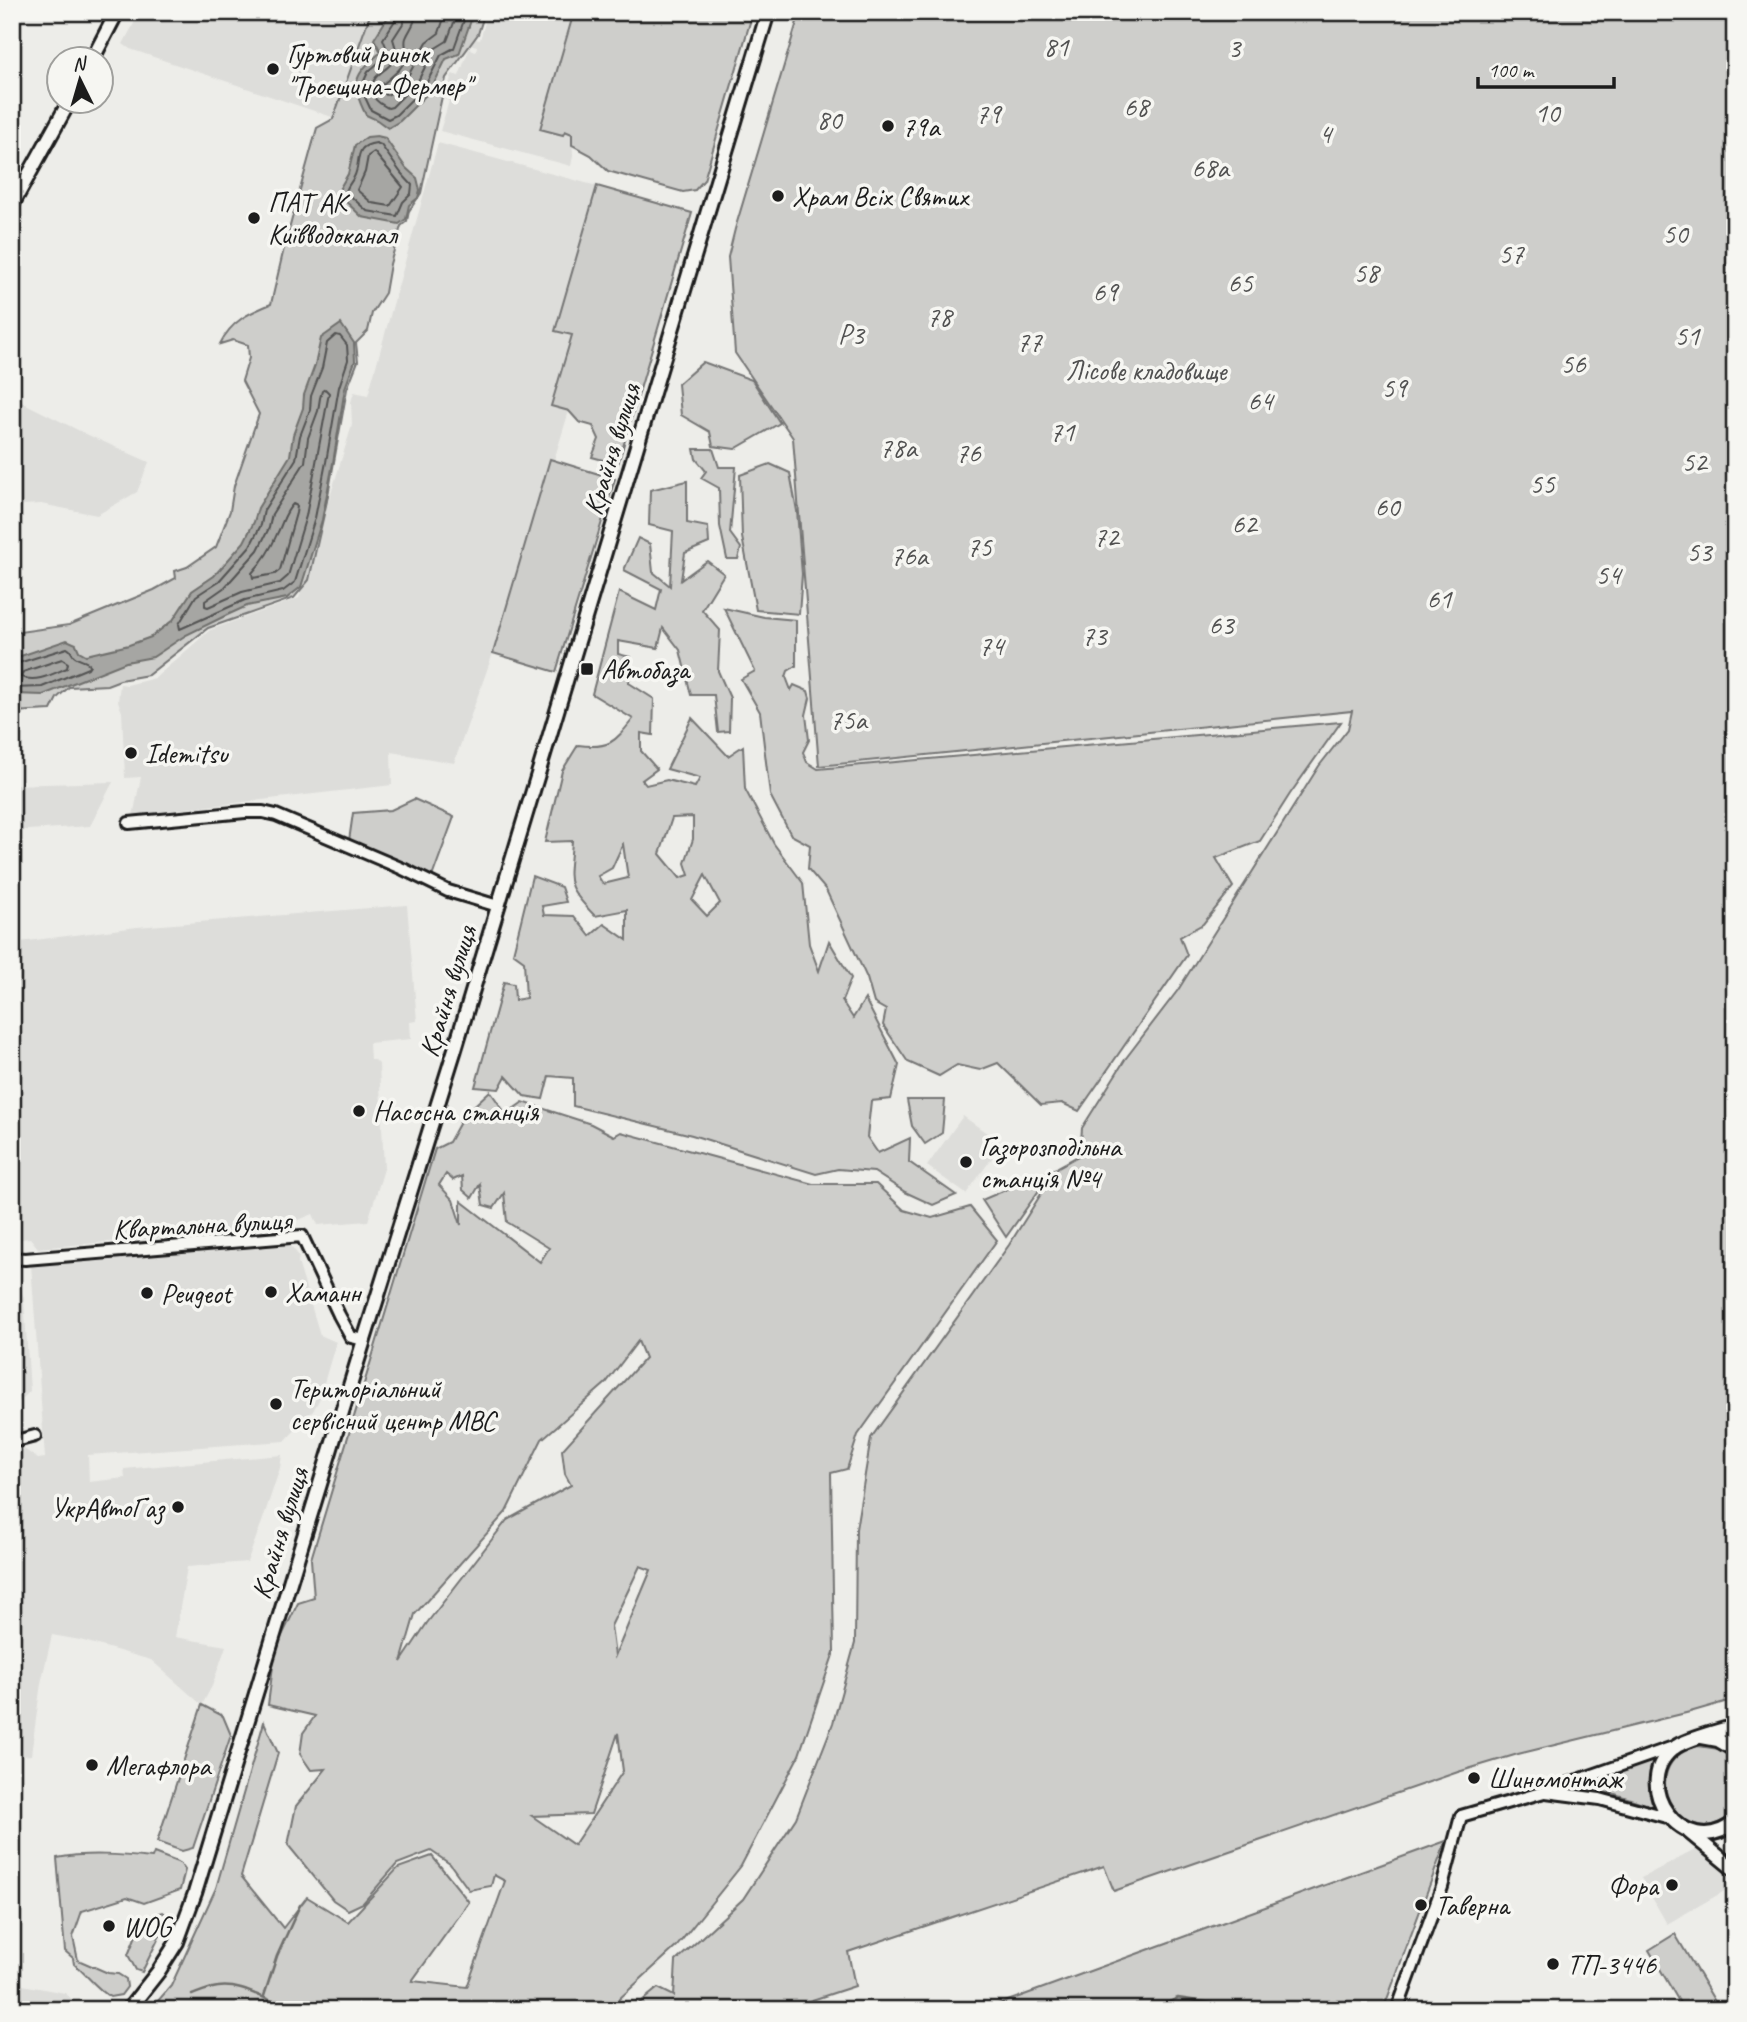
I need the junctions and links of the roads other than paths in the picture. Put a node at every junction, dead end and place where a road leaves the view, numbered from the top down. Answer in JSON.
{"nodes":[{"id":1,"x":117,"y":12,"type":"edge"},
{"id":2,"x":768,"y":12,"type":"edge"},
{"id":3,"x":99,"y":46,"type":"edge"},
{"id":4,"x":61,"y":116,"type":"edge"},
{"id":5,"x":12,"y":205,"type":"edge"},
{"id":6,"x":129,"y":823,"type":"dead end"},
{"id":7,"x":499,"y":906,"type":"junction"},
{"id":8,"x":12,"y":1251,"type":"edge"},
{"id":9,"x":12,"y":1258,"type":"edge"},
{"id":10,"x":25,"y":1259,"type":"junction"},
{"id":11,"x":364,"y":1340,"type":"junction"},
{"id":12,"x":36,"y":1436,"type":"dead end"},
{"id":13,"x":12,"y":1442,"type":"edge"},
{"id":14,"x":1735,"y":1726,"type":"edge"},
{"id":15,"x":1702,"y":1737,"type":"junction"},
{"id":16,"x":1678,"y":1745,"type":"junction"},
{"id":17,"x":1735,"y":1750,"type":"edge"},
{"id":18,"x":1544,"y":1792,"type":"junction"},
{"id":19,"x":1670,"y":1818,"type":"junction"},
{"id":20,"x":1735,"y":1822,"type":"edge"},
{"id":21,"x":1685,"y":1830,"type":"junction"},
{"id":22,"x":1735,"y":1871,"type":"edge"},
{"id":23,"x":128,"y":2010,"type":"edge"},
{"id":24,"x":1397,"y":2010,"type":"edge"}],
"edges":[{"from":1,"to":3,"type":"street"},
{"from":2,"to":7,"type":"street","name":"Крайня вулиця"},
{"from":4,"to":5,"type":"street"},
{"from":6,"to":7,"type":"street"},
{"from":7,"to":11,"type":"street","name":"Крайня вулиця"},
{"from":8,"to":10,"type":"street"},
{"from":9,"to":10,"type":"street"},
{"from":10,"to":11,"type":"street","name":"Квартальна вулиця"},
{"from":11,"to":23,"type":"street","name":"Крайня вулиця"},
{"from":12,"to":13,"type":"street"},
{"from":14,"to":15,"type":"street"},
{"from":15,"to":16,"type":"street"},
{"from":15,"to":17,"type":"street"},
{"from":16,"to":18,"type":"street"},
{"from":16,"to":19,"type":"street"},
{"from":18,"to":19,"type":"street"},
{"from":18,"to":24,"type":"street"},
{"from":19,"to":21,"type":"street"},
{"from":20,"to":21,"type":"street"},
{"from":21,"to":22,"type":"street"}]}
